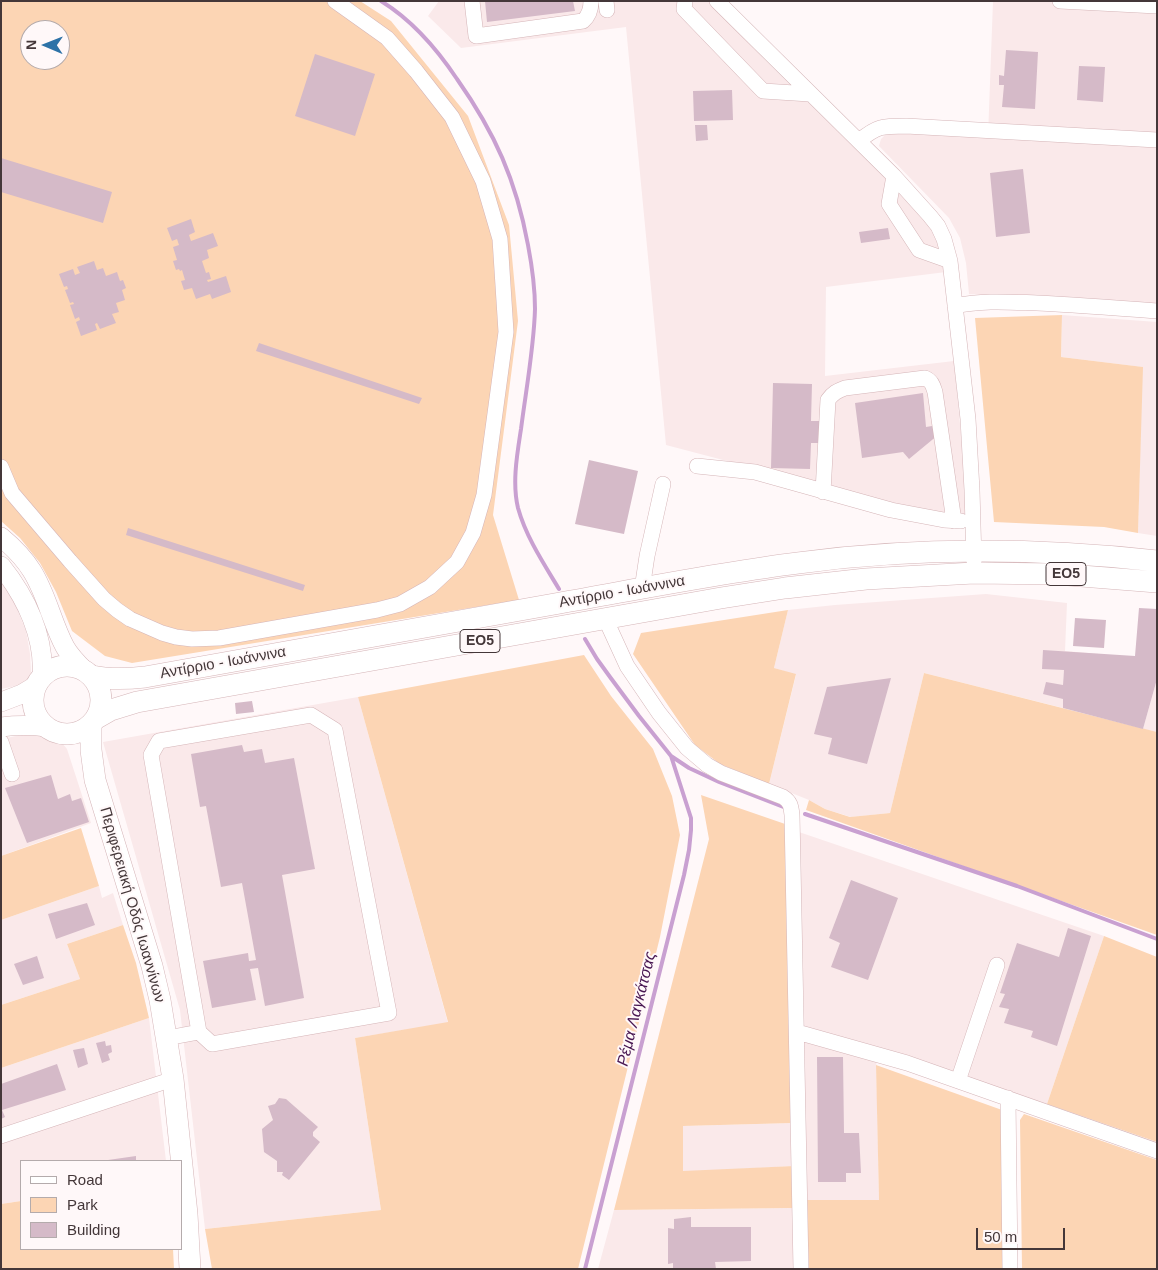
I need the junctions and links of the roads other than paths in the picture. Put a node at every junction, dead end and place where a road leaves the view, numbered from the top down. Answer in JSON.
{"nodes":[{"id":1,"x":335,"y":1,"type":"edge"},
{"id":2,"x":472,"y":1,"type":"edge"},
{"id":3,"x":590,"y":1,"type":"edge"},
{"id":4,"x":685,"y":1,"type":"edge"},
{"id":5,"x":718,"y":1,"type":"edge"},
{"id":6,"x":1060,"y":1,"type":"edge"},
{"id":7,"x":1157,"y":6,"type":"edge"},
{"id":8,"x":810,"y":94,"type":"junction"},
{"id":9,"x":1157,"y":140,"type":"edge"},
{"id":10,"x":859,"y":141,"type":"junction"},
{"id":11,"x":894,"y":176,"type":"junction"},
{"id":12,"x":950,"y":261,"type":"junction"},
{"id":13,"x":955,"y":306,"type":"junction"},
{"id":14,"x":1157,"y":311,"type":"edge"},
{"id":15,"x":697,"y":466,"type":"dead end"},
{"id":16,"x":1,"y":467,"type":"edge"},
{"id":17,"x":663,"y":484,"type":"dead end"},
{"id":18,"x":823,"y":492,"type":"junction"},
{"id":19,"x":954,"y":521,"type":"junction"},
{"id":20,"x":973,"y":522,"type":"junction"},
{"id":21,"x":1,"y":537,"type":"edge"},
{"id":22,"x":974,"y":551,"type":"junction"},
{"id":23,"x":1157,"y":561,"type":"edge"},
{"id":24,"x":1,"y":566,"type":"edge"},
{"id":25,"x":974,"y":573,"type":"junction"},
{"id":26,"x":1157,"y":582,"type":"edge"},
{"id":27,"x":642,"y":589,"type":"junction"},
{"id":28,"x":606,"y":618,"type":"junction"},
{"id":29,"x":88,"y":673,"type":"junction"},
{"id":30,"x":39,"y":681,"type":"junction"},
{"id":31,"x":1,"y":702,"type":"edge"},
{"id":32,"x":94,"y":721,"type":"junction"},
{"id":33,"x":1,"y":727,"type":"edge"},
{"id":34,"x":52,"y":730,"type":"junction"},
{"id":35,"x":1,"y":742,"type":"edge"},
{"id":36,"x":12,"y":774,"type":"dead end"},
{"id":37,"x":95,"y":780,"type":"junction"},
{"id":38,"x":997,"y":965,"type":"dead end"},
{"id":39,"x":199,"y":1032,"type":"junction"},
{"id":40,"x":797,"y":1032,"type":"junction"},
{"id":41,"x":167,"y":1038,"type":"junction"},
{"id":42,"x":173,"y":1079,"type":"junction"},
{"id":43,"x":958,"y":1081,"type":"junction"},
{"id":44,"x":1008,"y":1098,"type":"junction"},
{"id":45,"x":1,"y":1136,"type":"edge"},
{"id":46,"x":1157,"y":1151,"type":"edge"},
{"id":47,"x":181,"y":1160,"type":"edge"},
{"id":48,"x":182,"y":1166,"type":"edge"},
{"id":49,"x":190,"y":1269,"type":"edge"},
{"id":50,"x":801,"y":1269,"type":"edge"},
{"id":51,"x":1010,"y":1269,"type":"edge"}],
"edges":[{"from":1,"to":16,"type":"street"},
{"from":2,"to":3,"type":"street"},
{"from":4,"to":8,"type":"street"},
{"from":5,"to":8,"type":"street"},
{"from":6,"to":7,"type":"street"},
{"from":8,"to":10,"type":"street"},
{"from":9,"to":10,"type":"street"},
{"from":10,"to":11,"type":"street"},
{"from":11,"to":12,"type":"street"},
{"from":11,"to":12,"type":"street"},
{"from":12,"to":13,"type":"street"},
{"from":13,"to":14,"type":"street"},
{"from":13,"to":20,"type":"street"},
{"from":15,"to":18,"type":"street"},
{"from":17,"to":27,"type":"street"},
{"from":18,"to":19,"type":"street"},
{"from":18,"to":19,"type":"street"},
{"from":19,"to":20,"type":"street"},
{"from":20,"to":22,"type":"street"},
{"from":21,"to":29,"type":"main road"},
{"from":22,"to":23,"type":"highway","name":"Αντίρριο - Ιωάννινα","number":"ΕΟ5"},
{"from":22,"to":25,"type":"street"},
{"from":22,"to":27,"type":"highway","name":"Αντίρριο - Ιωάννινα","number":"ΕΟ5"},
{"from":24,"to":30,"type":"main road"},
{"from":25,"to":26,"type":"highway","name":"Αντίρριο - Ιωάννινα","number":"ΕΟ5"},
{"from":25,"to":28,"type":"highway","name":"Αντίρριο - Ιωάννινα","number":"ΕΟ5"},
{"from":27,"to":29,"type":"highway","name":"Αντίρριο - Ιωάννινα","number":"ΕΟ5"},
{"from":28,"to":32,"type":"highway","name":"Αντίρριο - Ιωάννινα","number":"ΕΟ5"},
{"from":28,"to":40,"type":"street"},
{"from":29,"to":30,"type":"highway","number":"ΕΟ5"},
{"from":29,"to":32,"type":"highway"},
{"from":30,"to":31,"type":"main road","number":"ΕΟ5"},
{"from":30,"to":34,"type":"highway"},
{"from":32,"to":34,"type":"highway","number":"ΕΟ5"},
{"from":32,"to":37,"type":"highway","name":"Περιφερειακή Οδός Ιωαννίνων"},
{"from":33,"to":34,"type":"main road","number":"ΕΟ5"},
{"from":34,"to":37,"type":"highway","name":"Περιφερειακή Οδός Ιωαννίνων"},
{"from":35,"to":36,"type":"street"},
{"from":37,"to":41,"type":"highway","name":"Περιφερειακή Οδός Ιωαννίνων"},
{"from":38,"to":43,"type":"street"},
{"from":39,"to":39,"type":"street"},
{"from":39,"to":41,"type":"street"},
{"from":40,"to":43,"type":"street"},
{"from":40,"to":50,"type":"street"},
{"from":41,"to":42,"type":"highway","name":"Περιφερειακή Οδός Ιωαννίνων"},
{"from":42,"to":45,"type":"street"},
{"from":42,"to":47,"type":"highway","name":"Περιφερειακή Οδός Ιωαννίνων"},
{"from":43,"to":44,"type":"street"},
{"from":44,"to":46,"type":"street"},
{"from":44,"to":51,"type":"street"},
{"from":48,"to":49,"type":"highway","name":"Περιφερειακή Οδός Ιωαννίνων"}]}
